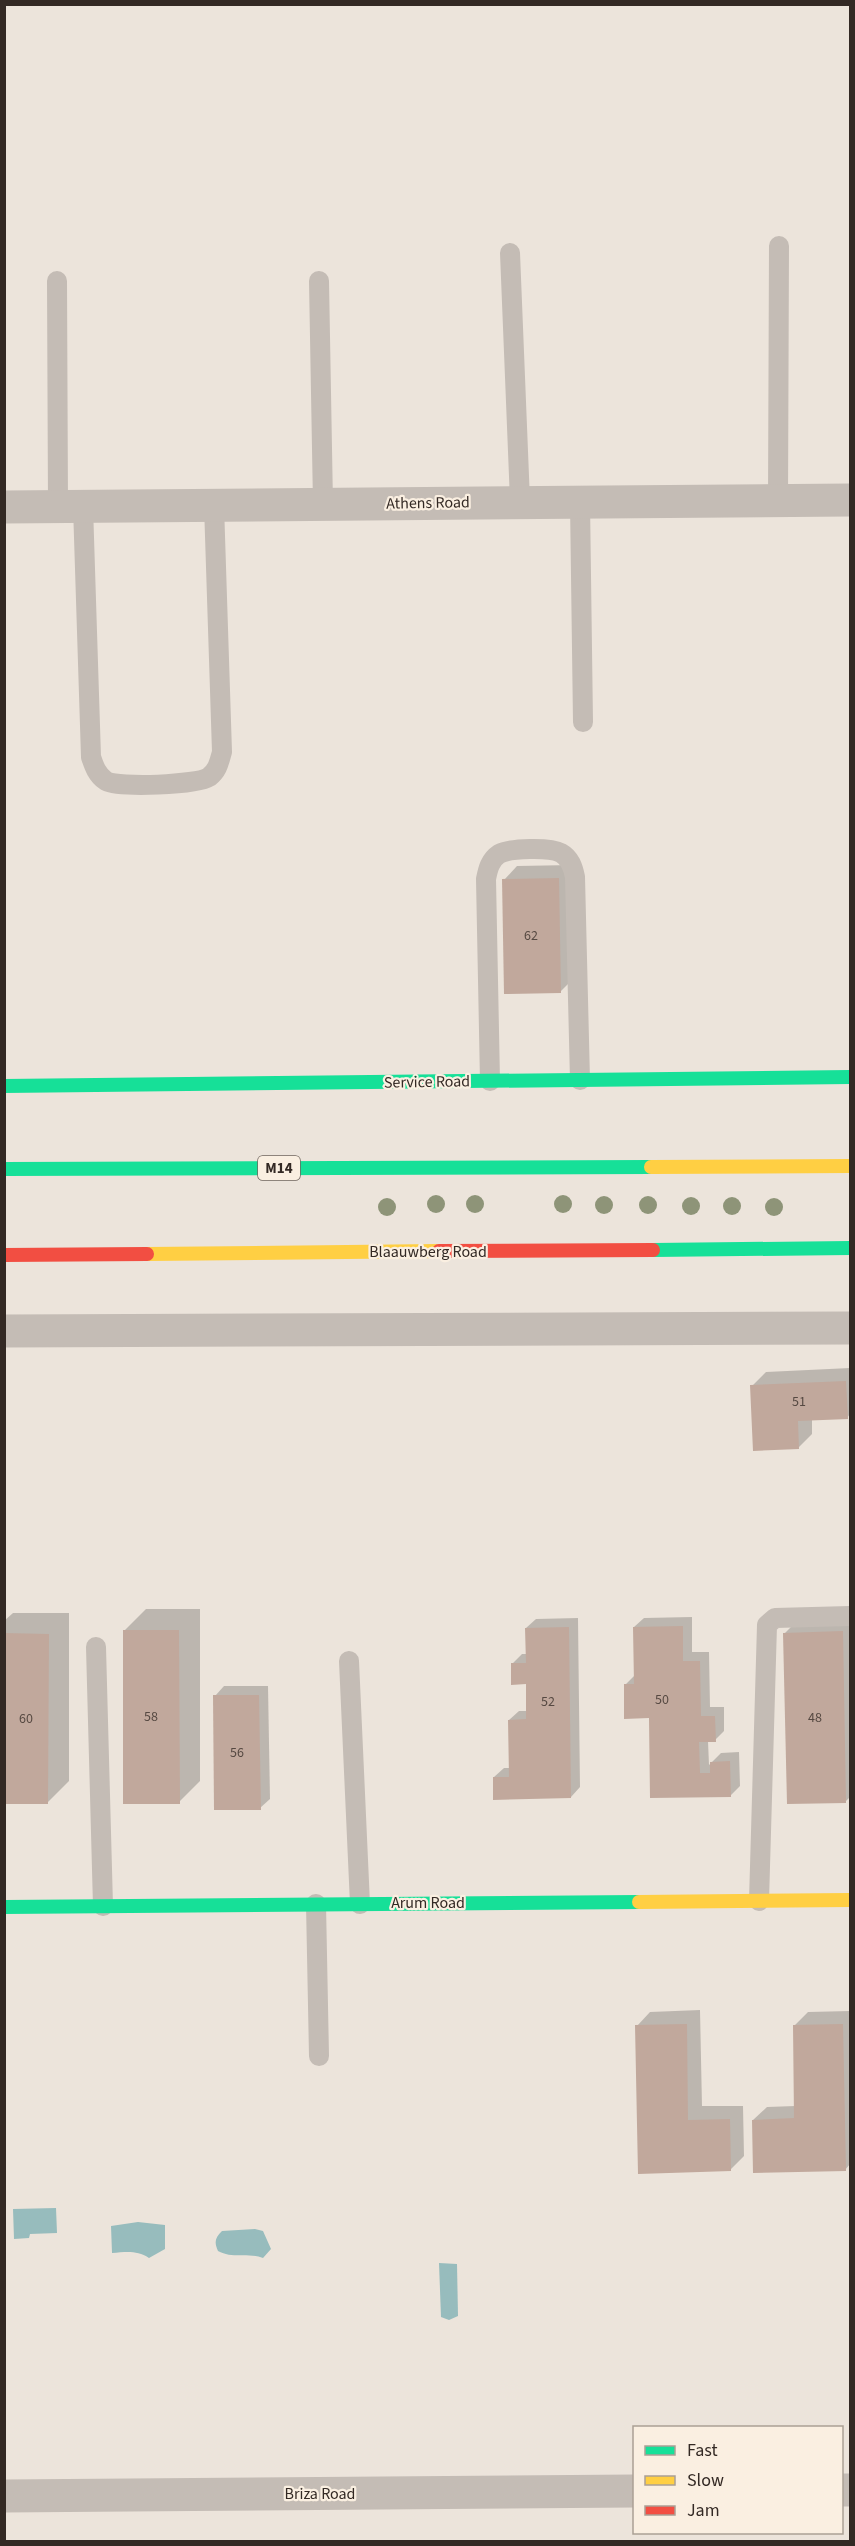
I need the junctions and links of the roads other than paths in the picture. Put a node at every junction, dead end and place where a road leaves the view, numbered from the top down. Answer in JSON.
{"nodes":[{"id":1,"x":779,"y":246,"type":"dead end"},
{"id":2,"x":510,"y":253,"type":"dead end"},
{"id":3,"x":57,"y":281,"type":"dead end"},
{"id":4,"x":319,"y":281,"type":"dead end"},
{"id":5,"x":850,"y":500,"type":"edge"},
{"id":6,"x":520,"y":501,"type":"junction"},
{"id":7,"x":778,"y":501,"type":"junction"},
{"id":8,"x":580,"y":502,"type":"junction"},
{"id":9,"x":323,"y":504,"type":"junction"},
{"id":10,"x":214,"y":505,"type":"junction"},
{"id":11,"x":70,"y":506,"type":"junction"},
{"id":12,"x":4,"y":507,"type":"edge"},
{"id":13,"x":583,"y":722,"type":"dead end"},
{"id":14,"x":850,"y":1077,"type":"edge"},
{"id":15,"x":580,"y":1080,"type":"junction"},
{"id":16,"x":490,"y":1081,"type":"junction"},
{"id":17,"x":4,"y":1086,"type":"edge"},
{"id":18,"x":850,"y":1166,"type":"edge"},
{"id":19,"x":4,"y":1169,"type":"edge"},
{"id":20,"x":850,"y":1248,"type":"edge"},
{"id":21,"x":4,"y":1255,"type":"edge"},
{"id":22,"x":850,"y":1328,"type":"edge"},
{"id":23,"x":4,"y":1331,"type":"edge"},
{"id":24,"x":850,"y":1616,"type":"edge"},
{"id":25,"x":96,"y":1647,"type":"dead end"},
{"id":26,"x":349,"y":1661,"type":"dead end"},
{"id":27,"x":850,"y":1900,"type":"edge"},
{"id":28,"x":759,"y":1901,"type":"junction"},
{"id":29,"x":316,"y":1904,"type":"junction"},
{"id":30,"x":360,"y":1904,"type":"junction"},
{"id":31,"x":103,"y":1906,"type":"junction"},
{"id":32,"x":4,"y":1907,"type":"edge"},
{"id":33,"x":319,"y":2056,"type":"dead end"},
{"id":34,"x":633,"y":2491,"type":"edge"},
{"id":35,"x":4,"y":2496,"type":"edge"}],
"edges":[{"from":1,"to":7,"type":"lane"},
{"from":2,"to":6,"type":"lane"},
{"from":3,"to":11,"type":"lane"},
{"from":4,"to":9,"type":"lane"},
{"from":5,"to":7,"type":"street","name":"Athens Road"},
{"from":6,"to":8,"type":"street","name":"Athens Road"},
{"from":6,"to":9,"type":"street","name":"Athens Road"},
{"from":7,"to":8,"type":"street","name":"Athens Road"},
{"from":8,"to":13,"type":"lane"},
{"from":9,"to":10,"type":"street","name":"Athens Road"},
{"from":10,"to":11,"type":"street","name":"Athens Road"},
{"from":10,"to":11,"type":"lane"},
{"from":11,"to":12,"type":"street","name":"Athens Road"},
{"from":14,"to":15,"type":"street","name":"Service Road"},
{"from":15,"to":16,"type":"street","name":"Service Road"},
{"from":15,"to":16,"type":"lane"},
{"from":16,"to":17,"type":"street","name":"Service Road"},
{"from":18,"to":19,"type":"street","number":"M14"},
{"from":20,"to":21,"type":"street","name":"Blaauwberg Road"},
{"from":22,"to":23,"type":"street"},
{"from":24,"to":28,"type":"lane"},
{"from":25,"to":31,"type":"lane"},
{"from":26,"to":30,"type":"lane"},
{"from":27,"to":28,"type":"street","name":"Arum Road"},
{"from":28,"to":30,"type":"street","name":"Arum Road"},
{"from":29,"to":30,"type":"street","name":"Arum Road"},
{"from":29,"to":31,"type":"street","name":"Arum Road"},
{"from":29,"to":33,"type":"lane"},
{"from":31,"to":32,"type":"street","name":"Arum Road"},
{"from":34,"to":35,"type":"street","name":"Briza Road"}]}
